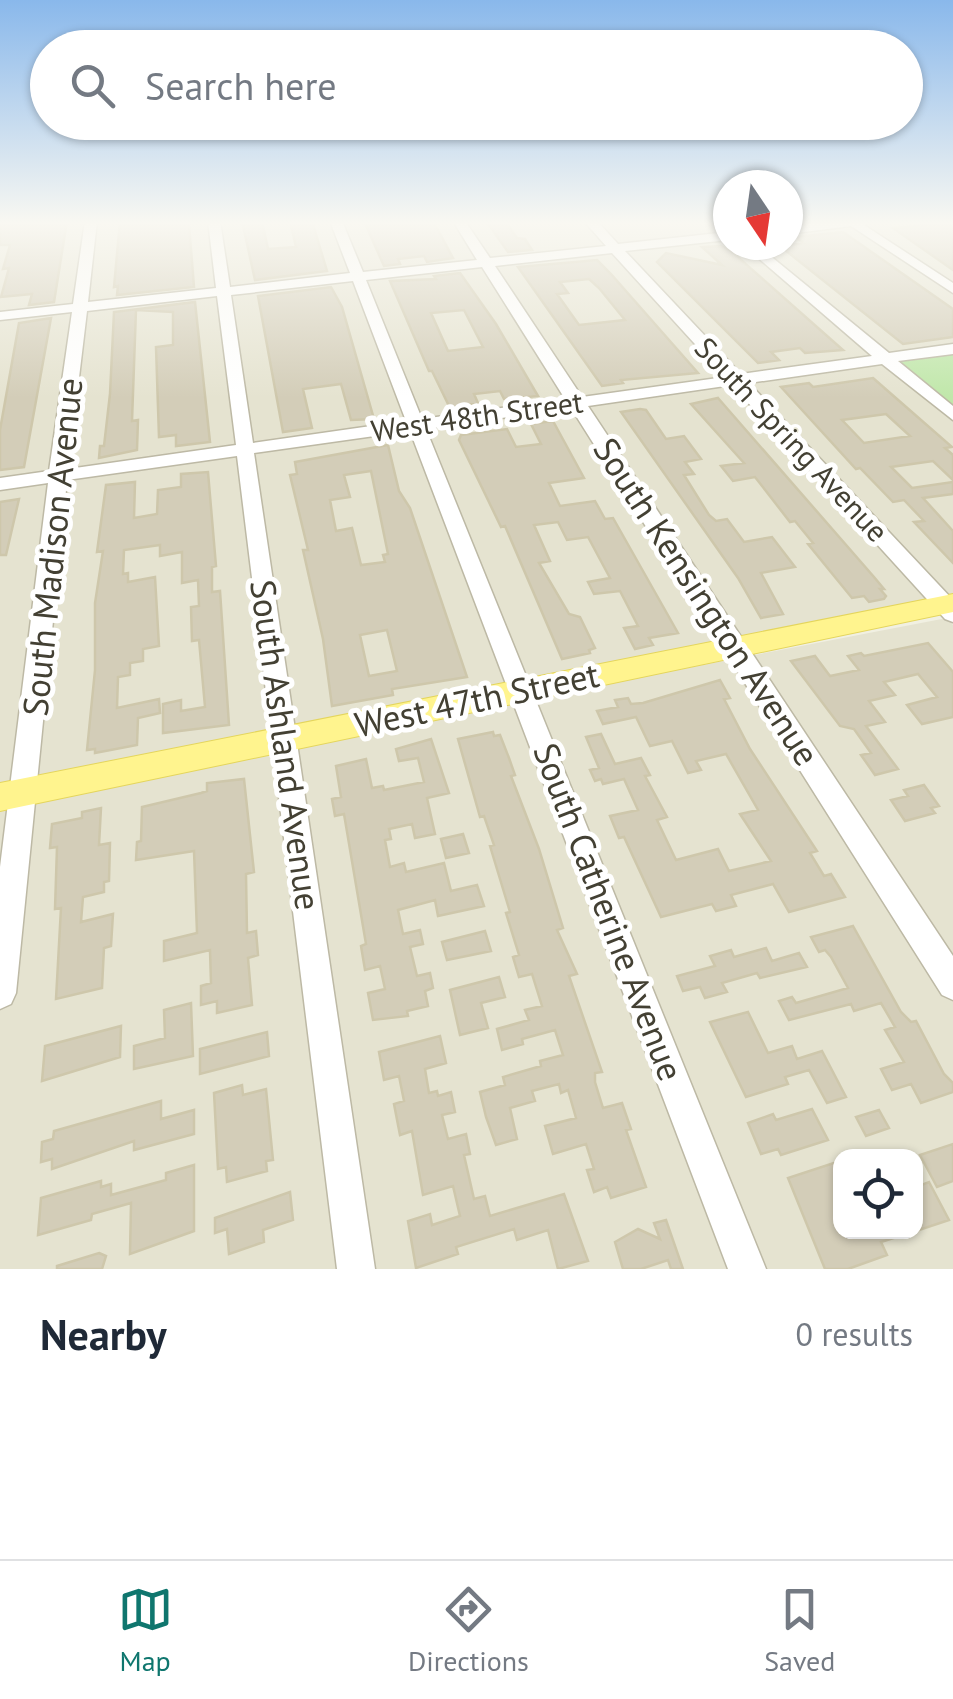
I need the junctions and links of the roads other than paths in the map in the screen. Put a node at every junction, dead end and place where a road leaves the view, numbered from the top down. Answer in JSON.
{"nodes":[{"id":1,"x":84,"y":280,"type":"edge"},
{"id":2,"x":221,"y":280,"type":"edge"},
{"id":3,"x":329,"y":280,"type":"edge"},
{"id":4,"x":359,"y":280,"type":"edge"},
{"id":5,"x":497,"y":280,"type":"edge"},
{"id":6,"x":645,"y":280,"type":"edge"},
{"id":7,"x":792,"y":280,"type":"edge"},
{"id":8,"x":222,"y":292,"type":"junction"},
{"id":9,"x":81,"y":307,"type":"junction"},
{"id":10,"x":0,"y":316,"type":"edge"},
{"id":11,"x":953,"y":349,"type":"edge"},
{"id":12,"x":886,"y":359,"type":"junction"},
{"id":13,"x":736,"y":380,"type":"junction"},
{"id":14,"x":576,"y":403,"type":"junction"},
{"id":15,"x":953,"y":416,"type":"edge"},
{"id":16,"x":417,"y":426,"type":"junction"},
{"id":17,"x":242,"y":451,"type":"junction"},
{"id":18,"x":58,"y":476,"type":"junction"},
{"id":19,"x":0,"y":484,"type":"edge"},
{"id":20,"x":950,"y":607,"type":"edge"},
{"id":21,"x":735,"y":647,"type":"junction"},
{"id":22,"x":521,"y":690,"type":"junction"},
{"id":23,"x":286,"y":740,"type":"junction"},
{"id":24,"x":13,"y":794,"type":"edge"},
{"id":25,"x":953,"y":984,"type":"edge"},
{"id":26,"x":0,"y":993,"type":"edge"},
{"id":27,"x":356,"y":1269,"type":"edge"},
{"id":28,"x":747,"y":1269,"type":"edge"}],
"edges":[{"from":1,"to":9,"type":"street","name":"South Madison Avenue"},
{"from":2,"to":8,"type":"street","name":"South Ashland Avenue"},
{"from":3,"to":8,"type":"street"},
{"from":4,"to":16,"type":"street","name":"South Catherine Avenue"},
{"from":5,"to":14,"type":"street","name":"South Kensington Avenue"},
{"from":6,"to":13,"type":"street","name":"South Spring Avenue"},
{"from":7,"to":12,"type":"street"},
{"from":8,"to":9,"type":"street"},
{"from":8,"to":17,"type":"street","name":"South Ashland Avenue"},
{"from":9,"to":10,"type":"street"},
{"from":9,"to":18,"type":"street","name":"South Madison Avenue"},
{"from":11,"to":12,"type":"street","name":"West 48th Street"},
{"from":12,"to":13,"type":"street","name":"West 48th Street"},
{"from":12,"to":15,"type":"street"},
{"from":13,"to":14,"type":"street","name":"West 48th Street"},
{"from":13,"to":20,"type":"street","name":"South Spring Avenue"},
{"from":14,"to":16,"type":"street","name":"West 48th Street"},
{"from":14,"to":21,"type":"street","name":"South Kensington Avenue"},
{"from":16,"to":17,"type":"street","name":"West 48th Street"},
{"from":16,"to":22,"type":"street","name":"South Catherine Avenue"},
{"from":17,"to":18,"type":"street","name":"West 48th Street"},
{"from":17,"to":23,"type":"street","name":"South Ashland Avenue"},
{"from":18,"to":19,"type":"street","name":"West 48th Street"},
{"from":18,"to":24,"type":"street","name":"South Madison Avenue"},
{"from":20,"to":21,"type":"main road","name":"West 47th Street"},
{"from":21,"to":22,"type":"main road","name":"West 47th Street"},
{"from":21,"to":25,"type":"street","name":"South Kensington Avenue"},
{"from":22,"to":23,"type":"main road","name":"West 47th Street"},
{"from":22,"to":28,"type":"street","name":"South Catherine Avenue"},
{"from":23,"to":24,"type":"main road","name":"West 47th Street"},
{"from":23,"to":27,"type":"street","name":"South Ashland Avenue"},
{"from":24,"to":26,"type":"street","name":"South Madison Avenue"}]}
